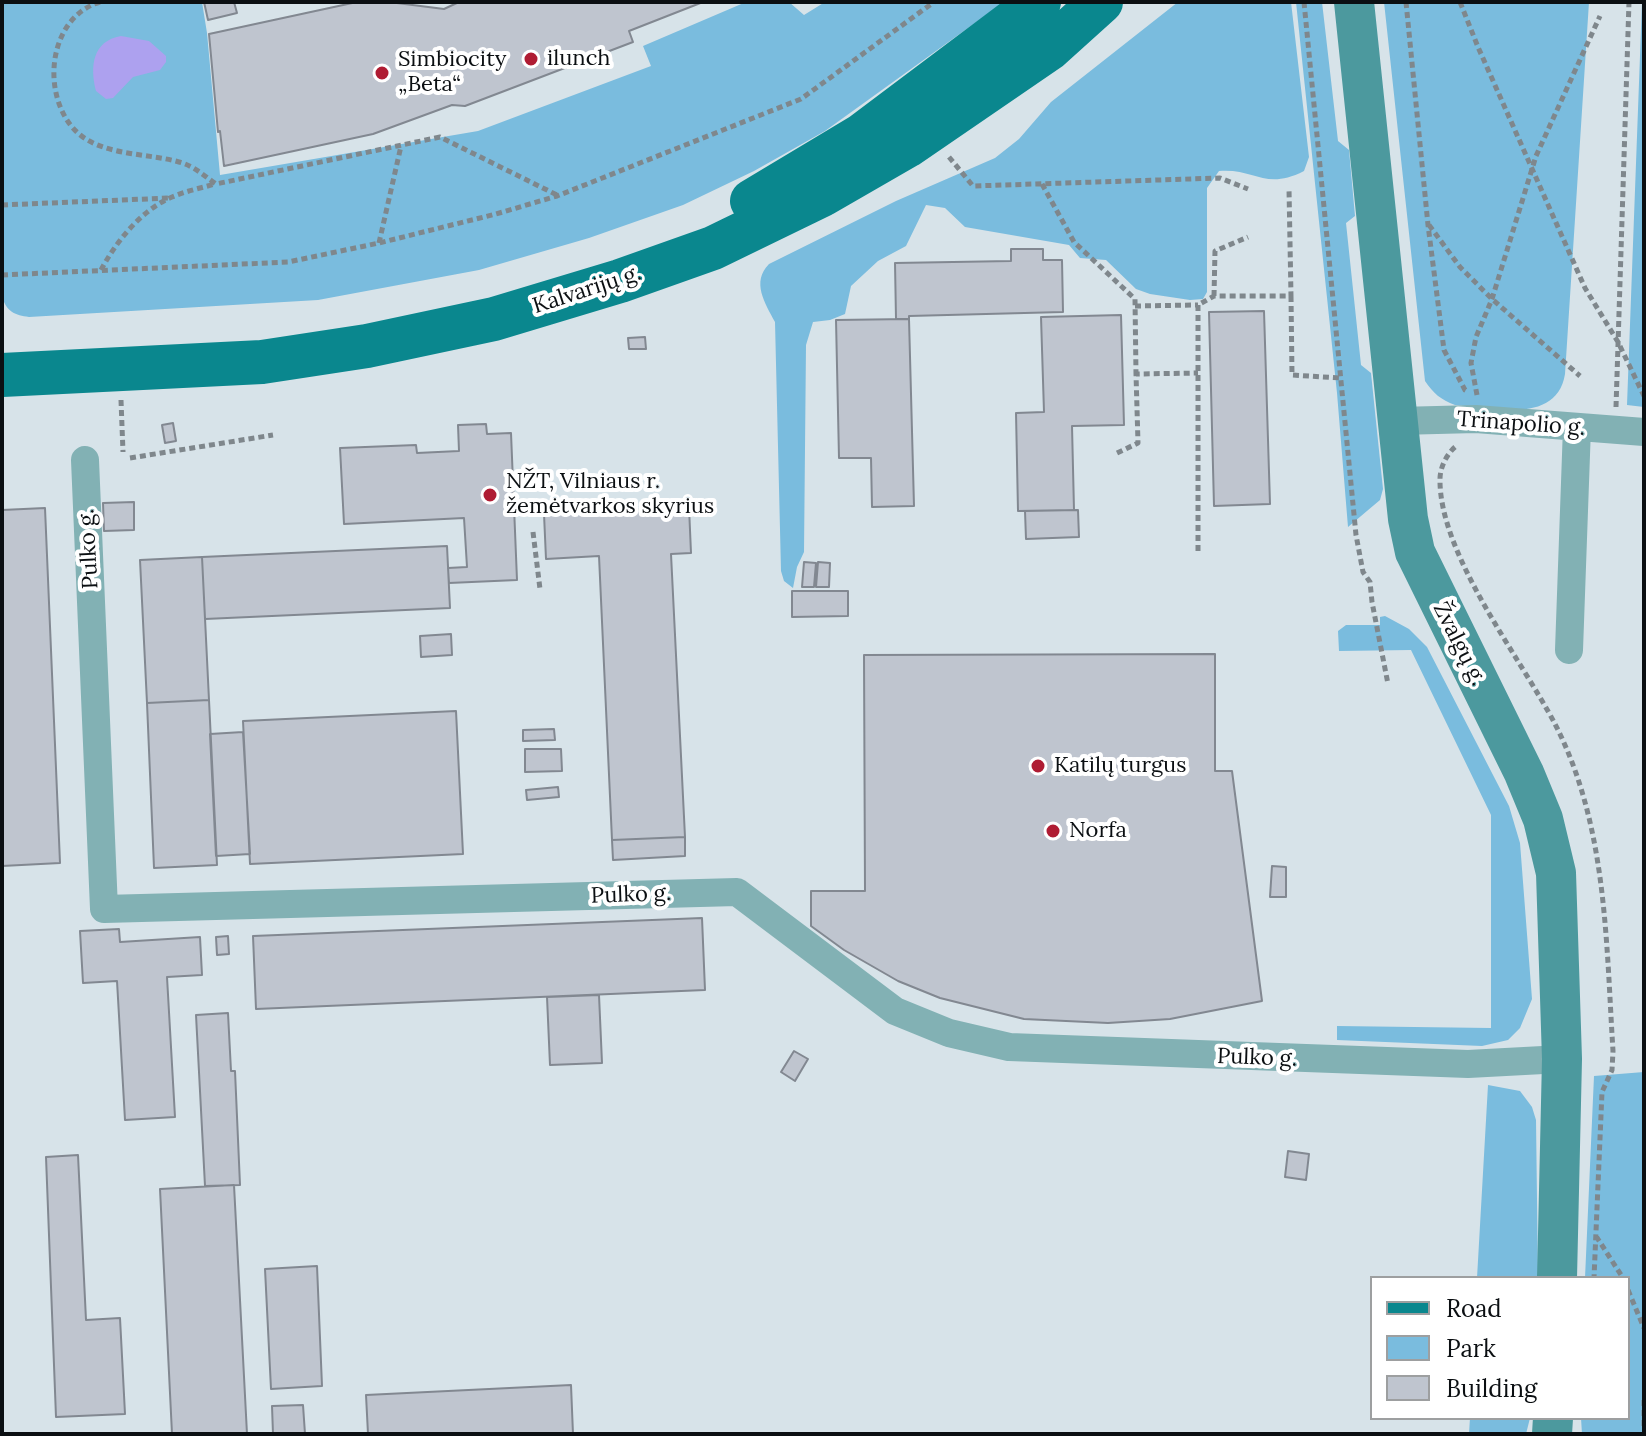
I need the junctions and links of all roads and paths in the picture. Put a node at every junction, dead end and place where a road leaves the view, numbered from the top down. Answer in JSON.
{"nodes":[{"id":1,"x":100,"y":2,"type":"edge"},
{"id":2,"x":934,"y":2,"type":"edge"},
{"id":3,"x":1101,"y":2,"type":"edge"},
{"id":4,"x":1304,"y":2,"type":"edge"},
{"id":5,"x":1354,"y":2,"type":"edge"},
{"id":6,"x":1406,"y":2,"type":"edge"},
{"id":7,"x":1460,"y":2,"type":"edge"},
{"id":8,"x":1629,"y":2,"type":"edge"},
{"id":9,"x":1600,"y":16,"type":"dead end"},
{"id":10,"x":1038,"y":21,"type":"edge"},
{"id":11,"x":401,"y":146,"type":"junction"},
{"id":12,"x":946,"y":154,"type":"dead end"},
{"id":13,"x":1532,"y":169,"type":"junction"},
{"id":14,"x":216,"y":184,"type":"junction"},
{"id":15,"x":1042,"y":184,"type":"junction"},
{"id":16,"x":1248,"y":189,"type":"dead end"},
{"id":17,"x":1289,"y":189,"type":"dead end"},
{"id":18,"x":557,"y":196,"type":"junction"},
{"id":19,"x":169,"y":198,"type":"junction"},
{"id":20,"x":2,"y":205,"type":"edge"},
{"id":21,"x":1428,"y":225,"type":"junction"},
{"id":22,"x":1248,"y":237,"type":"dead end"},
{"id":23,"x":379,"y":243,"type":"junction"},
{"id":24,"x":101,"y":270,"type":"junction"},
{"id":25,"x":2,"y":275,"type":"edge"},
{"id":26,"x":1214,"y":296,"type":"junction"},
{"id":27,"x":1291,"y":296,"type":"junction"},
{"id":28,"x":1492,"y":299,"type":"junction"},
{"id":29,"x":1198,"y":305,"type":"junction"},
{"id":30,"x":1135,"y":306,"type":"junction"},
{"id":31,"x":1618,"y":342,"type":"junction"},
{"id":32,"x":2,"y":348,"type":"edge"},
{"id":33,"x":1198,"y":373,"type":"junction"},
{"id":34,"x":1136,"y":374,"type":"junction"},
{"id":35,"x":2,"y":375,"type":"edge"},
{"id":36,"x":1580,"y":376,"type":"dead end"},
{"id":37,"x":1341,"y":378,"type":"junction"},
{"id":38,"x":1644,"y":396,"type":"edge"},
{"id":39,"x":121,"y":399,"type":"dead end"},
{"id":40,"x":1398,"y":421,"type":"junction"},
{"id":41,"x":1577,"y":427,"type":"junction"},
{"id":42,"x":1615,"y":430,"type":"junction"},
{"id":43,"x":1644,"y":432,"type":"edge"},
{"id":44,"x":273,"y":435,"type":"dead end"},
{"id":45,"x":123,"y":452,"type":"dead end"},
{"id":46,"x":1117,"y":453,"type":"dead end"},
{"id":47,"x":130,"y":458,"type":"dead end"},
{"id":48,"x":85,"y":460,"type":"dead end"},
{"id":49,"x":533,"y":532,"type":"dead end"},
{"id":50,"x":1198,"y":551,"type":"dead end"},
{"id":51,"x":540,"y":589,"type":"dead end"},
{"id":52,"x":1569,"y":650,"type":"dead end"},
{"id":53,"x":1388,"y":684,"type":"dead end"},
{"id":54,"x":1562,"y":1059,"type":"junction"},
{"id":55,"x":1596,"y":1235,"type":"dead end"},
{"id":56,"x":1557,"y":1276,"type":"edge"},
{"id":57,"x":1622,"y":1276,"type":"edge"},
{"id":58,"x":1630,"y":1295,"type":"edge"},
{"id":59,"x":1644,"y":1328,"type":"edge"},
{"id":60,"x":1644,"y":1400,"type":"edge"},
{"id":61,"x":1644,"y":1428,"type":"edge"}],
"edges":[{"from":1,"to":14,"type":"path"},
{"from":2,"to":18,"type":"path"},
{"from":3,"to":10,"type":"main road","name":"Kalvarijų g."},
{"from":4,"to":37,"type":"path"},
{"from":5,"to":40,"type":"main road","name":"Žvalgų g."},
{"from":6,"to":21,"type":"path"},
{"from":7,"to":13,"type":"path"},
{"from":8,"to":31,"type":"path"},
{"from":9,"to":13,"type":"path"},
{"from":10,"to":32,"type":"main road","name":"Kalvarijų g."},
{"from":10,"to":35,"type":"main road","name":"Kalvarijų g."},
{"from":11,"to":14,"type":"path"},
{"from":11,"to":18,"type":"path"},
{"from":11,"to":23,"type":"path"},
{"from":12,"to":15,"type":"path"},
{"from":13,"to":28,"type":"path"},
{"from":13,"to":31,"type":"path"},
{"from":14,"to":19,"type":"path"},
{"from":15,"to":16,"type":"path"},
{"from":15,"to":30,"type":"path"},
{"from":17,"to":27,"type":"path"},
{"from":18,"to":23,"type":"path"},
{"from":19,"to":20,"type":"path"},
{"from":19,"to":24,"type":"path"},
{"from":21,"to":28,"type":"path"},
{"from":21,"to":28,"type":"path"},
{"from":22,"to":26,"type":"path"},
{"from":23,"to":24,"type":"path"},
{"from":24,"to":25,"type":"path"},
{"from":26,"to":27,"type":"path"},
{"from":26,"to":29,"type":"path"},
{"from":27,"to":37,"type":"path"},
{"from":28,"to":36,"type":"path"},
{"from":29,"to":30,"type":"path"},
{"from":29,"to":33,"type":"path"},
{"from":30,"to":34,"type":"path"},
{"from":31,"to":38,"type":"path"},
{"from":31,"to":42,"type":"path"},
{"from":33,"to":34,"type":"path"},
{"from":33,"to":50,"type":"path"},
{"from":34,"to":46,"type":"path"},
{"from":37,"to":53,"type":"path"},
{"from":39,"to":45,"type":"path"},
{"from":40,"to":41,"type":"street","name":"Trinapolio g."},
{"from":40,"to":54,"type":"main road","name":"Žvalgų g."},
{"from":41,"to":42,"type":"street","name":"Trinapolio g."},
{"from":41,"to":52,"type":"street"},
{"from":42,"to":43,"type":"street","name":"Trinapolio g."},
{"from":44,"to":47,"type":"path"},
{"from":48,"to":54,"type":"street","name":"Pulko g."},
{"from":49,"to":51,"type":"path"},
{"from":54,"to":56,"type":"main road","name":"Žvalgų g."},
{"from":55,"to":57,"type":"path"},
{"from":58,"to":59,"type":"path"},
{"from":60,"to":61,"type":"path"}]}
